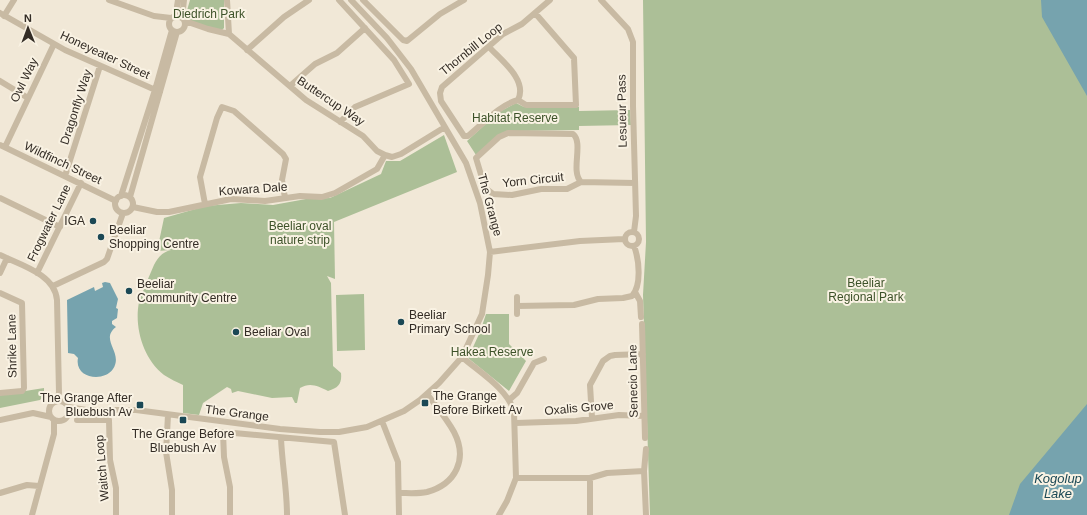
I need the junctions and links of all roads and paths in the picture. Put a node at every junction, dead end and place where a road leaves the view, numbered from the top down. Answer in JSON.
{"nodes":[{"id":1,"x":14,"y":0,"type":"edge"},
{"id":2,"x":109,"y":0,"type":"edge"},
{"id":3,"x":178,"y":0,"type":"edge"},
{"id":4,"x":184,"y":0,"type":"edge"},
{"id":5,"x":227,"y":0,"type":"edge"},
{"id":6,"x":309,"y":0,"type":"edge"},
{"id":7,"x":339,"y":0,"type":"edge"},
{"id":8,"x":352,"y":0,"type":"edge"},
{"id":9,"x":464,"y":0,"type":"edge"},
{"id":10,"x":550,"y":0,"type":"edge"},
{"id":11,"x":601,"y":0,"type":"edge"},
{"id":12,"x":366,"y":1,"type":"edge"},
{"id":13,"x":535,"y":13,"type":"junction"},
{"id":14,"x":2,"y":14,"type":"edge"},
{"id":15,"x":154,"y":16,"type":"junction"},
{"id":16,"x":173,"y":17,"type":"junction"},
{"id":17,"x":184,"y":19,"type":"junction"},
{"id":18,"x":184,"y":28,"type":"junction"},
{"id":19,"x":365,"y":28,"type":"junction"},
{"id":20,"x":208,"y":29,"type":"junction"},
{"id":21,"x":173,"y":30,"type":"junction"},
{"id":22,"x":229,"y":34,"type":"junction"},
{"id":23,"x":54,"y":44,"type":"junction"},
{"id":24,"x":489,"y":47,"type":"junction"},
{"id":25,"x":248,"y":50,"type":"junction"},
{"id":26,"x":100,"y":66,"type":"junction"},
{"id":27,"x":0,"y":81,"type":"edge"},
{"id":28,"x":290,"y":86,"type":"junction"},
{"id":29,"x":158,"y":91,"type":"junction"},
{"id":30,"x":28,"y":98,"type":"junction"},
{"id":31,"x":518,"y":100,"type":"junction"},
{"id":32,"x":340,"y":122,"type":"junction"},
{"id":33,"x":445,"y":127,"type":"junction"},
{"id":34,"x":2,"y":146,"type":"edge"},
{"id":35,"x":385,"y":156,"type":"junction"},
{"id":36,"x":65,"y":176,"type":"junction"},
{"id":37,"x":581,"y":182,"type":"junction"},
{"id":38,"x":81,"y":183,"type":"junction"},
{"id":39,"x":635,"y":183,"type":"junction"},
{"id":40,"x":130,"y":197,"type":"junction"},
{"id":41,"x":0,"y":198,"type":"edge"},
{"id":42,"x":118,"y":198,"type":"junction"},
{"id":43,"x":285,"y":198,"type":"junction"},
{"id":44,"x":205,"y":204,"type":"junction"},
{"id":45,"x":133,"y":207,"type":"junction"},
{"id":46,"x":123,"y":213,"type":"junction"},
{"id":47,"x":60,"y":227,"type":"junction"},
{"id":48,"x":634,"y":232,"type":"junction"},
{"id":49,"x":624,"y":239,"type":"junction"},
{"id":50,"x":634,"y":246,"type":"junction"},
{"id":51,"x":490,"y":252,"type":"junction"},
{"id":52,"x":0,"y":255,"type":"edge"},
{"id":53,"x":7,"y":258,"type":"junction"},
{"id":54,"x":0,"y":273,"type":"edge"},
{"id":55,"x":37,"y":273,"type":"junction"},
{"id":56,"x":53,"y":286,"type":"junction"},
{"id":57,"x":635,"y":292,"type":"junction"},
{"id":58,"x":0,"y":293,"type":"edge"},
{"id":59,"x":517,"y":297,"type":"dead end"},
{"id":60,"x":517,"y":306,"type":"junction"},
{"id":61,"x":517,"y":314,"type":"dead end"},
{"id":62,"x":643,"y":354,"type":"junction"},
{"id":63,"x":462,"y":357,"type":"junction"},
{"id":64,"x":544,"y":359,"type":"dead end"},
{"id":65,"x":0,"y":393,"type":"edge"},
{"id":66,"x":59,"y":393,"type":"junction"},
{"id":67,"x":427,"y":394,"type":"junction"},
{"id":68,"x":509,"y":400,"type":"junction"},
{"id":69,"x":55,"y":402,"type":"junction"},
{"id":70,"x":67,"y":405,"type":"junction"},
{"id":71,"x":50,"y":408,"type":"junction"},
{"id":72,"x":86,"y":410,"type":"junction"},
{"id":73,"x":37,"y":413,"type":"junction"},
{"id":74,"x":168,"y":415,"type":"junction"},
{"id":75,"x":68,"y":416,"type":"junction"},
{"id":76,"x":644,"y":416,"type":"junction"},
{"id":77,"x":52,"y":418,"type":"junction"},
{"id":78,"x":592,"y":418,"type":"junction"},
{"id":79,"x":116,"y":419,"type":"dead end"},
{"id":80,"x":0,"y":420,"type":"edge"},
{"id":81,"x":77,"y":420,"type":"dead end"},
{"id":82,"x":109,"y":420,"type":"junction"},
{"id":83,"x":62,"y":421,"type":"junction"},
{"id":84,"x":382,"y":421,"type":"junction"},
{"id":85,"x":516,"y":423,"type":"junction"},
{"id":86,"x":54,"y":434,"type":"junction"},
{"id":87,"x":281,"y":438,"type":"junction"},
{"id":88,"x":646,"y":438,"type":"dead end"},
{"id":89,"x":646,"y":449,"type":"dead end"},
{"id":90,"x":644,"y":471,"type":"junction"},
{"id":91,"x":516,"y":478,"type":"junction"},
{"id":92,"x":590,"y":478,"type":"junction"},
{"id":93,"x":39,"y":486,"type":"junction"},
{"id":94,"x":0,"y":493,"type":"edge"},
{"id":95,"x":399,"y":493,"type":"junction"},
{"id":96,"x":32,"y":515,"type":"edge"},
{"id":97,"x":116,"y":515,"type":"edge"},
{"id":98,"x":172,"y":515,"type":"edge"},
{"id":99,"x":230,"y":515,"type":"edge"},
{"id":100,"x":287,"y":515,"type":"edge"},
{"id":101,"x":345,"y":515,"type":"edge"},
{"id":102,"x":399,"y":515,"type":"edge"},
{"id":103,"x":498,"y":515,"type":"edge"},
{"id":104,"x":590,"y":515,"type":"edge"},
{"id":105,"x":646,"y":515,"type":"edge"}],
"edges":[{"from":1,"to":14,"type":"street"},
{"from":2,"to":15,"type":"street"},
{"from":3,"to":16,"type":"street"},
{"from":4,"to":17,"type":"street"},
{"from":5,"to":22,"type":"street"},
{"from":6,"to":25,"type":"street"},
{"from":7,"to":19,"type":"street"},
{"from":8,"to":33,"type":"street","name":"The Grange"},
{"from":9,"to":12,"type":"street"},
{"from":10,"to":13,"type":"street","name":"Thornbill Loop"},
{"from":11,"to":39,"type":"street","name":"Lesueur Pass"},
{"from":13,"to":24,"type":"street","name":"Thornbill Loop"},
{"from":13,"to":31,"type":"street"},
{"from":14,"to":23,"type":"street","name":"Honeyeater Street"},
{"from":15,"to":16,"type":"street"},
{"from":15,"to":21,"type":"street"},
{"from":16,"to":17,"type":"street","name":"Buttercup Way"},
{"from":16,"to":21,"type":"street"},
{"from":17,"to":18,"type":"street"},
{"from":17,"to":20,"type":"street","name":"Buttercup Way"},
{"from":18,"to":20,"type":"street","name":"Buttercup Way"},
{"from":18,"to":21,"type":"street"},
{"from":19,"to":28,"type":"street"},
{"from":19,"to":32,"type":"street"},
{"from":20,"to":22,"type":"street","name":"Buttercup Way"},
{"from":21,"to":29,"type":"street"},
{"from":22,"to":25,"type":"street","name":"Buttercup Way"},
{"from":23,"to":26,"type":"street","name":"Honeyeater Street"},
{"from":23,"to":30,"type":"street","name":"Owl Way"},
{"from":24,"to":31,"type":"street"},
{"from":24,"to":31,"type":"street","name":"Thornbill Loop"},
{"from":25,"to":28,"type":"street","name":"Buttercup Way"},
{"from":26,"to":29,"type":"street","name":"Honeyeater Street"},
{"from":26,"to":36,"type":"street","name":"Dragonfly Way"},
{"from":27,"to":30,"type":"street"},
{"from":28,"to":32,"type":"street","name":"Buttercup Way"},
{"from":29,"to":40,"type":"street"},
{"from":29,"to":42,"type":"street"},
{"from":30,"to":34,"type":"street","name":"Owl Way"},
{"from":32,"to":35,"type":"street","name":"Buttercup Way"},
{"from":33,"to":35,"type":"street"},
{"from":33,"to":51,"type":"street","name":"The Grange"},
{"from":34,"to":36,"type":"street","name":"Wildfinch Street"},
{"from":35,"to":43,"type":"street","name":"Kowara Dale"},
{"from":36,"to":38,"type":"street","name":"Wildfinch Street"},
{"from":37,"to":37,"type":"street","name":"Yorn Circuit"},
{"from":37,"to":39,"type":"street","name":"Yorn Circuit"},
{"from":38,"to":42,"type":"street","name":"Wildfinch Street"},
{"from":38,"to":47,"type":"street","name":"Frogwater Lane"},
{"from":39,"to":48,"type":"street","name":"Lesueur Pass"},
{"from":40,"to":42,"type":"street"},
{"from":40,"to":45,"type":"street"},
{"from":41,"to":47,"type":"street"},
{"from":42,"to":46,"type":"street"},
{"from":43,"to":44,"type":"street","name":"Kowara Dale"},
{"from":43,"to":44,"type":"street"},
{"from":44,"to":45,"type":"street","name":"Kowara Dale"},
{"from":45,"to":46,"type":"street"},
{"from":46,"to":56,"type":"street"},
{"from":47,"to":55,"type":"street","name":"Frogwater Lane"},
{"from":48,"to":49,"type":"street"},
{"from":48,"to":50,"type":"street","name":"Lesueur Pass"},
{"from":49,"to":50,"type":"street"},
{"from":49,"to":51,"type":"street"},
{"from":50,"to":57,"type":"street"},
{"from":51,"to":63,"type":"street","name":"The Grange"},
{"from":52,"to":53,"type":"street"},
{"from":53,"to":54,"type":"street"},
{"from":53,"to":55,"type":"street"},
{"from":55,"to":56,"type":"street"},
{"from":56,"to":66,"type":"street"},
{"from":57,"to":60,"type":"street"},
{"from":57,"to":62,"type":"street","name":"Senecio Lane"},
{"from":58,"to":65,"type":"street","name":"Shrike Lane"},
{"from":59,"to":60,"type":"street"},
{"from":60,"to":61,"type":"street"},
{"from":62,"to":76,"type":"street","name":"Senecio Lane"},
{"from":62,"to":78,"type":"street"},
{"from":63,"to":67,"type":"street","name":"The Grange"},
{"from":63,"to":68,"type":"street"},
{"from":64,"to":68,"type":"street"},
{"from":66,"to":69,"type":"street"},
{"from":66,"to":70,"type":"street"},
{"from":67,"to":84,"type":"street","name":"The Grange"},
{"from":67,"to":95,"type":"street"},
{"from":68,"to":85,"type":"street"},
{"from":69,"to":70,"type":"street"},
{"from":69,"to":71,"type":"street"},
{"from":70,"to":72,"type":"street","name":"The Grange"},
{"from":70,"to":75,"type":"street"},
{"from":71,"to":73,"type":"street"},
{"from":71,"to":77,"type":"street"},
{"from":72,"to":74,"type":"street","name":"The Grange"},
{"from":72,"to":75,"type":"street","name":"The Grange"},
{"from":73,"to":77,"type":"street"},
{"from":73,"to":80,"type":"street"},
{"from":74,"to":84,"type":"street","name":"The Grange"},
{"from":74,"to":98,"type":"street"},
{"from":75,"to":83,"type":"street"},
{"from":76,"to":78,"type":"street","name":"Oxalis Grove"},
{"from":76,"to":88,"type":"street","name":"Senecio Lane"},
{"from":77,"to":83,"type":"street"},
{"from":77,"to":86,"type":"street"},
{"from":78,"to":85,"type":"street","name":"Oxalis Grove"},
{"from":79,"to":82,"type":"street","name":"Waitch Loop"},
{"from":81,"to":82,"type":"street","name":"Waitch Loop"},
{"from":82,"to":97,"type":"street","name":"Waitch Loop"},
{"from":83,"to":86,"type":"street"},
{"from":84,"to":95,"type":"street"},
{"from":85,"to":91,"type":"street"},
{"from":86,"to":93,"type":"street"},
{"from":87,"to":99,"type":"street"},
{"from":87,"to":100,"type":"street"},
{"from":87,"to":101,"type":"street"},
{"from":89,"to":90,"type":"street"},
{"from":90,"to":92,"type":"street"},
{"from":90,"to":105,"type":"street"},
{"from":91,"to":92,"type":"street"},
{"from":91,"to":103,"type":"street"},
{"from":92,"to":104,"type":"street"},
{"from":93,"to":94,"type":"street"},
{"from":93,"to":96,"type":"street"},
{"from":95,"to":102,"type":"street"}]}
